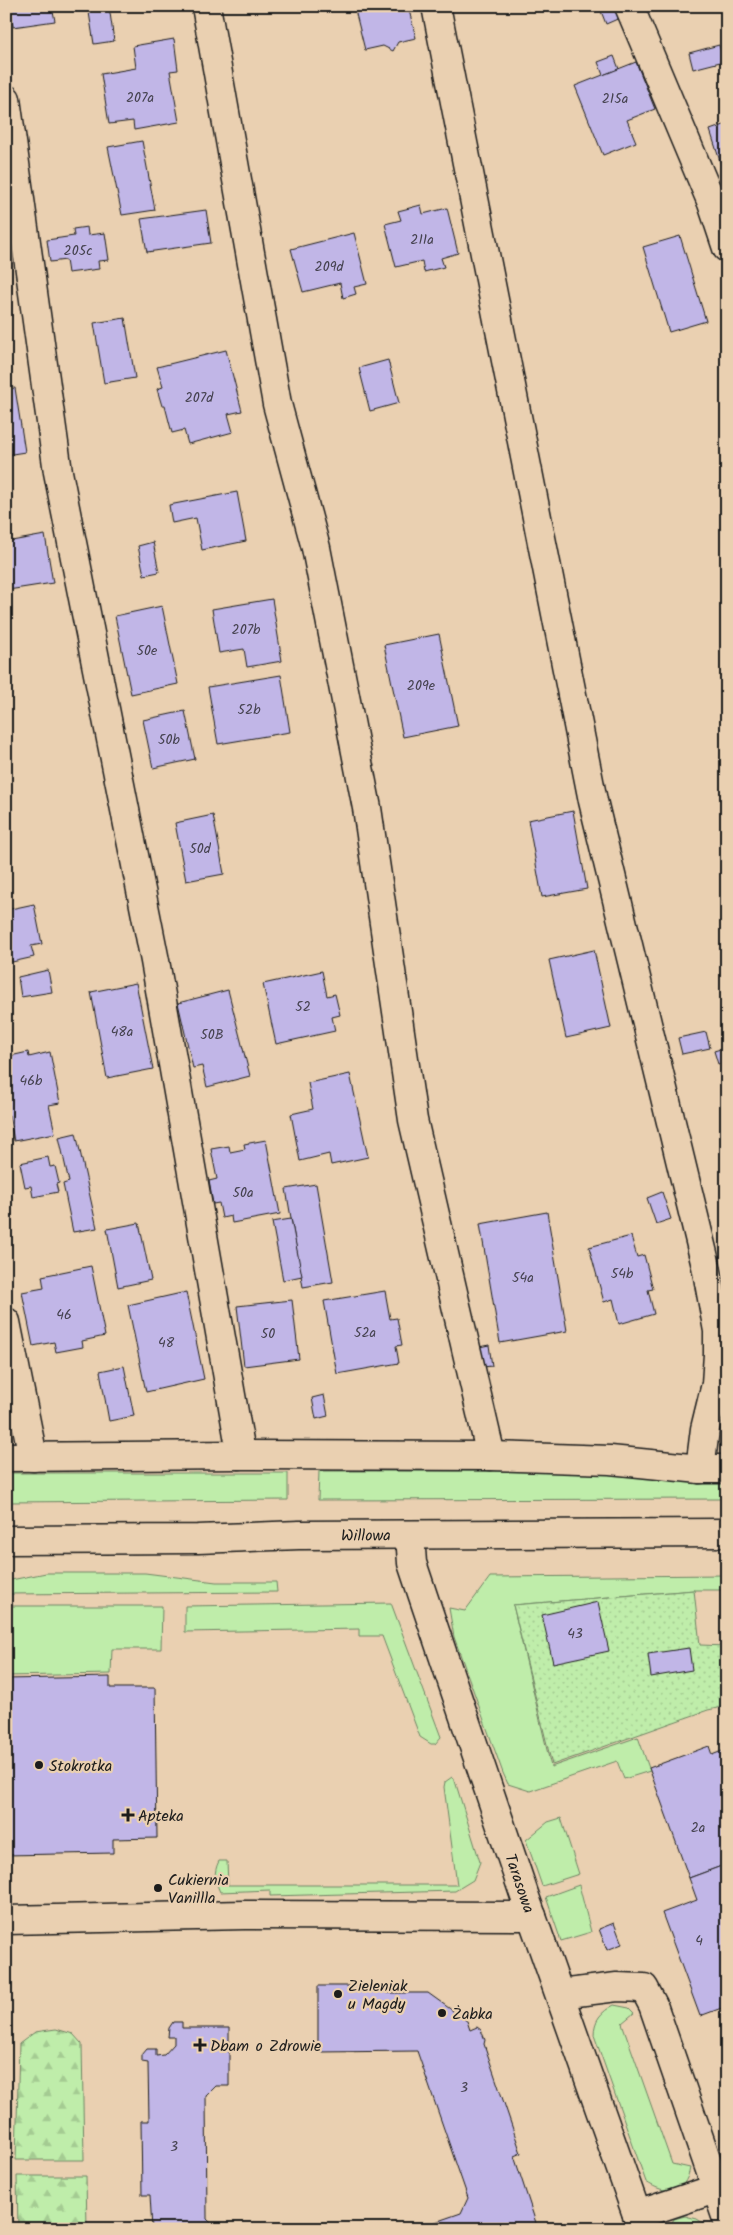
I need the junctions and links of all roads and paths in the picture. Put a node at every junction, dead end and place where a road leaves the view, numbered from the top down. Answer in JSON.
{"nodes":[{"id":1,"x":206,"y":6,"type":"edge"},
{"id":2,"x":436,"y":6,"type":"edge"},
{"id":3,"x":630,"y":6,"type":"edge"},
{"id":4,"x":6,"y":99,"type":"edge"},
{"id":5,"x":727,"y":248,"type":"edge"},
{"id":6,"x":6,"y":1322,"type":"edge"},
{"id":7,"x":239,"y":1455,"type":"junction"},
{"id":8,"x":491,"y":1456,"type":"junction"},
{"id":9,"x":6,"y":1457,"type":"edge"},
{"id":10,"x":33,"y":1457,"type":"junction"},
{"id":11,"x":714,"y":1469,"type":"edge"},
{"id":12,"x":727,"y":1533,"type":"edge"},
{"id":13,"x":410,"y":1535,"type":"junction"},
{"id":14,"x":6,"y":1540,"type":"edge"},
{"id":15,"x":532,"y":1916,"type":"junction"},
{"id":16,"x":6,"y":1920,"type":"edge"},
{"id":17,"x":560,"y":1994,"type":"junction"},
{"id":18,"x":721,"y":2187,"type":"edge"},
{"id":19,"x":727,"y":2219,"type":"edge"},
{"id":20,"x":640,"y":2222,"type":"edge"}],
"edges":[{"from":1,"to":8,"type":"street"},
{"from":2,"to":11,"type":"street"},
{"from":3,"to":5,"type":"street"},
{"from":4,"to":7,"type":"street"},
{"from":6,"to":10,"type":"street"},
{"from":7,"to":8,"type":"street"},
{"from":7,"to":10,"type":"street"},
{"from":8,"to":11,"type":"street"},
{"from":9,"to":10,"type":"street"},
{"from":12,"to":13,"type":"street","name":"Willowa"},
{"from":13,"to":14,"type":"street","name":"Willowa"},
{"from":13,"to":15,"type":"street","name":"Tarasowa"},
{"from":15,"to":16,"type":"street"},
{"from":15,"to":17,"type":"street","name":"Tarasowa"},
{"from":17,"to":18,"type":"street"},
{"from":17,"to":20,"type":"street","name":"Tarasowa"},
{"from":18,"to":19,"type":"street"},
{"from":18,"to":20,"type":"street"}]}
